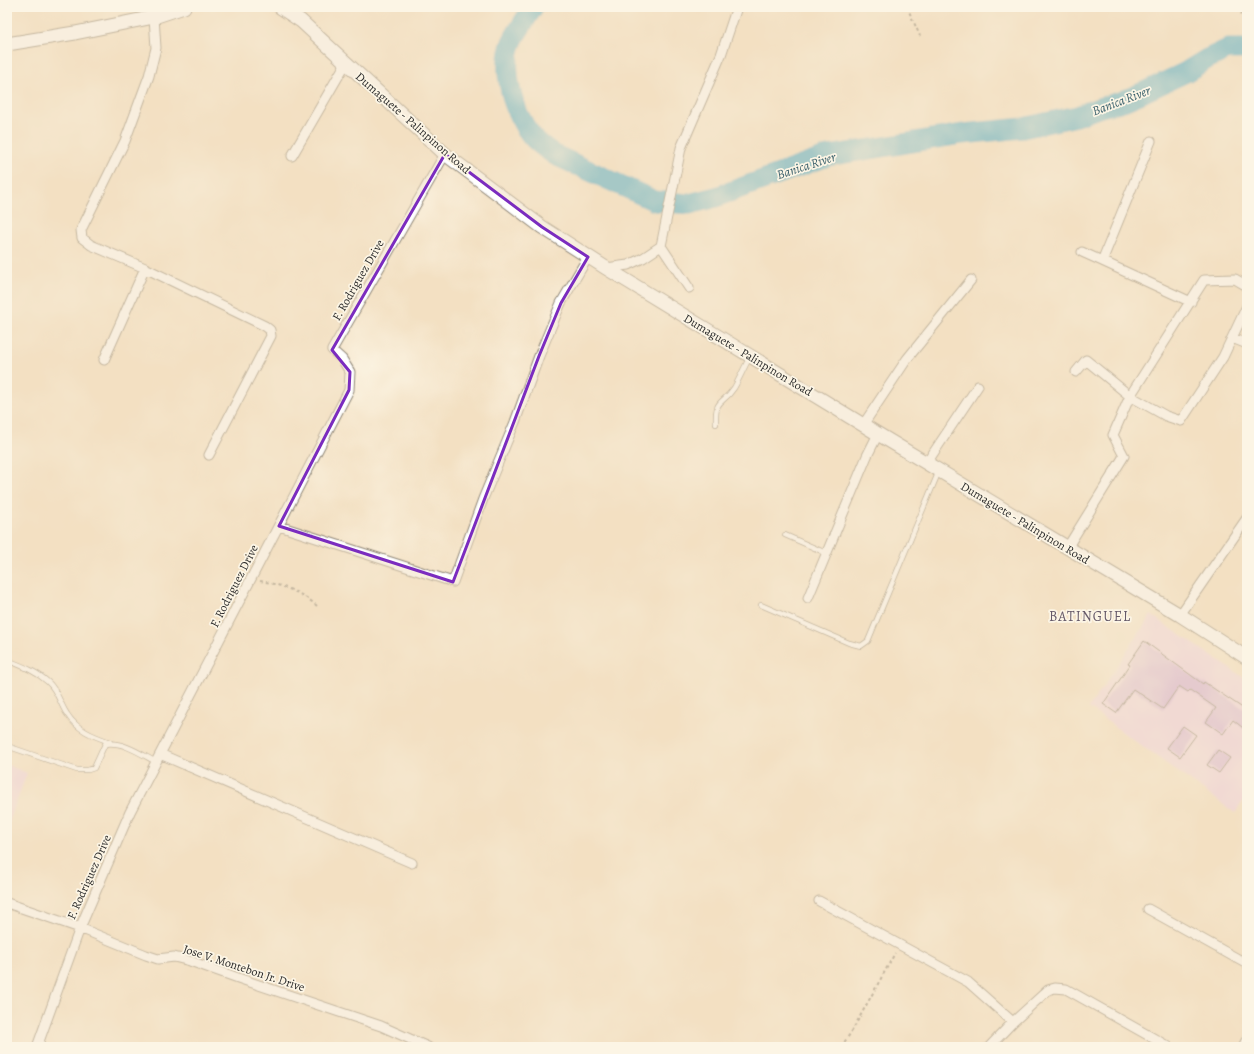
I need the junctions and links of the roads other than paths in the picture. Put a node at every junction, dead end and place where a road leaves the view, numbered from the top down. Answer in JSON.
{"nodes":[{"id":1,"x":184,"y":7,"type":"edge"},
{"id":2,"x":280,"y":7,"type":"edge"},
{"id":3,"x":738,"y":7,"type":"edge"},
{"id":4,"x":154,"y":17,"type":"junction"},
{"id":5,"x":7,"y":44,"type":"edge"},
{"id":6,"x":346,"y":63,"type":"junction"},
{"id":7,"x":1151,"y":142,"type":"dead end"},
{"id":8,"x":445,"y":154,"type":"junction"},
{"id":9,"x":292,"y":156,"type":"dead end"},
{"id":10,"x":661,"y":246,"type":"junction"},
{"id":11,"x":1082,"y":252,"type":"dead end"},
{"id":12,"x":588,"y":257,"type":"junction"},
{"id":13,"x":1102,"y":261,"type":"junction"},
{"id":14,"x":145,"y":268,"type":"junction"},
{"id":15,"x":606,"y":268,"type":"junction"},
{"id":16,"x":971,"y":280,"type":"dead end"},
{"id":17,"x":1247,"y":286,"type":"edge"},
{"id":18,"x":689,"y":288,"type":"dead end"},
{"id":19,"x":1191,"y":302,"type":"junction"},
{"id":20,"x":1247,"y":306,"type":"edge"},
{"id":21,"x":1232,"y":338,"type":"junction"},
{"id":22,"x":1247,"y":344,"type":"edge"},
{"id":23,"x":750,"y":356,"type":"junction"},
{"id":24,"x":104,"y":360,"type":"dead end"},
{"id":25,"x":1076,"y":372,"type":"dead end"},
{"id":26,"x":978,"y":386,"type":"dead end"},
{"id":27,"x":1130,"y":396,"type":"junction"},
{"id":28,"x":716,"y":424,"type":"dead end"},
{"id":29,"x":863,"y":425,"type":"junction"},
{"id":30,"x":878,"y":434,"type":"junction"},
{"id":31,"x":209,"y":455,"type":"dead end"},
{"id":32,"x":926,"y":464,"type":"junction"},
{"id":33,"x":939,"y":471,"type":"junction"},
{"id":34,"x":1247,"y":518,"type":"edge"},
{"id":35,"x":279,"y":526,"type":"junction"},
{"id":36,"x":785,"y":536,"type":"dead end"},
{"id":37,"x":1067,"y":548,"type":"junction"},
{"id":38,"x":826,"y":553,"type":"junction"},
{"id":39,"x":808,"y":598,"type":"dead end"},
{"id":40,"x":761,"y":605,"type":"dead end"},
{"id":41,"x":1180,"y":615,"type":"junction"},
{"id":42,"x":1247,"y":658,"type":"edge"},
{"id":43,"x":7,"y":660,"type":"edge"},
{"id":44,"x":112,"y":743,"type":"junction"},
{"id":45,"x":7,"y":746,"type":"edge"},
{"id":46,"x":158,"y":758,"type":"junction"},
{"id":47,"x":412,"y":863,"type":"dead end"},
{"id":48,"x":819,"y":901,"type":"dead end"},
{"id":49,"x":7,"y":903,"type":"edge"},
{"id":50,"x":1148,"y":909,"type":"dead end"},
{"id":51,"x":80,"y":928,"type":"junction"},
{"id":52,"x":1247,"y":964,"type":"edge"},
{"id":53,"x":1013,"y":1022,"type":"junction"},
{"id":54,"x":1247,"y":1042,"type":"edge"},
{"id":55,"x":37,"y":1047,"type":"edge"},
{"id":56,"x":428,"y":1047,"type":"edge"},
{"id":57,"x":989,"y":1047,"type":"edge"},
{"id":58,"x":1170,"y":1047,"type":"edge"},
{"id":59,"x":1244,"y":1047,"type":"edge"}],
"edges":[{"from":1,"to":4,"type":"main road"},
{"from":2,"to":6,"type":"main road","name":"Dumaguete - Palinpinon Road"},
{"from":3,"to":10,"type":"street"},
{"from":4,"to":5,"type":"main road"},
{"from":4,"to":14,"type":"street"},
{"from":6,"to":8,"type":"main road","name":"Dumaguete - Palinpinon Road"},
{"from":6,"to":9,"type":"street"},
{"from":7,"to":13,"type":"street"},
{"from":8,"to":12,"type":"main road","name":"Dumaguete - Palinpinon Road"},
{"from":8,"to":35,"type":"street","name":"F. Rodriguez Drive"},
{"from":10,"to":15,"type":"street"},
{"from":10,"to":18,"type":"street"},
{"from":11,"to":13,"type":"street"},
{"from":12,"to":15,"type":"main road","name":"Dumaguete - Palinpinon Road"},
{"from":12,"to":35,"type":"street"},
{"from":13,"to":19,"type":"street"},
{"from":14,"to":24,"type":"street"},
{"from":14,"to":31,"type":"street"},
{"from":15,"to":23,"type":"main road","name":"Dumaguete - Palinpinon Road"},
{"from":16,"to":29,"type":"street"},
{"from":17,"to":19,"type":"street"},
{"from":19,"to":27,"type":"street"},
{"from":20,"to":21,"type":"street"},
{"from":21,"to":22,"type":"street"},
{"from":21,"to":27,"type":"street"},
{"from":23,"to":28,"type":"lane"},
{"from":23,"to":29,"type":"main road","name":"Dumaguete - Palinpinon Road"},
{"from":25,"to":27,"type":"street"},
{"from":26,"to":32,"type":"street"},
{"from":27,"to":37,"type":"street"},
{"from":29,"to":30,"type":"main road","name":"Dumaguete - Palinpinon Road"},
{"from":30,"to":32,"type":"main road","name":"Dumaguete - Palinpinon Road"},
{"from":30,"to":38,"type":"street"},
{"from":32,"to":33,"type":"main road","name":"Dumaguete - Palinpinon Road"},
{"from":33,"to":37,"type":"main road","name":"Dumaguete - Palinpinon Road"},
{"from":33,"to":40,"type":"lane"},
{"from":34,"to":41,"type":"street"},
{"from":35,"to":46,"type":"street","name":"F. Rodriguez Drive"},
{"from":36,"to":38,"type":"lane"},
{"from":37,"to":41,"type":"main road","name":"Dumaguete - Palinpinon Road"},
{"from":38,"to":39,"type":"street"},
{"from":41,"to":42,"type":"main road","name":"Dumaguete - Palinpinon Road"},
{"from":43,"to":44,"type":"lane"},
{"from":44,"to":45,"type":"lane"},
{"from":44,"to":46,"type":"lane"},
{"from":46,"to":47,"type":"street"},
{"from":46,"to":51,"type":"street","name":"F. Rodriguez Drive"},
{"from":48,"to":53,"type":"street"},
{"from":49,"to":51,"type":"street","name":"Jose V. Montebon Jr. Drive"},
{"from":50,"to":52,"type":"street"},
{"from":51,"to":55,"type":"street","name":"F. Rodriguez Drive"},
{"from":51,"to":56,"type":"street","name":"Jose V. Montebon Jr. Drive"},
{"from":53,"to":57,"type":"street"},
{"from":53,"to":58,"type":"street"},
{"from":54,"to":59,"type":"street"}]}
